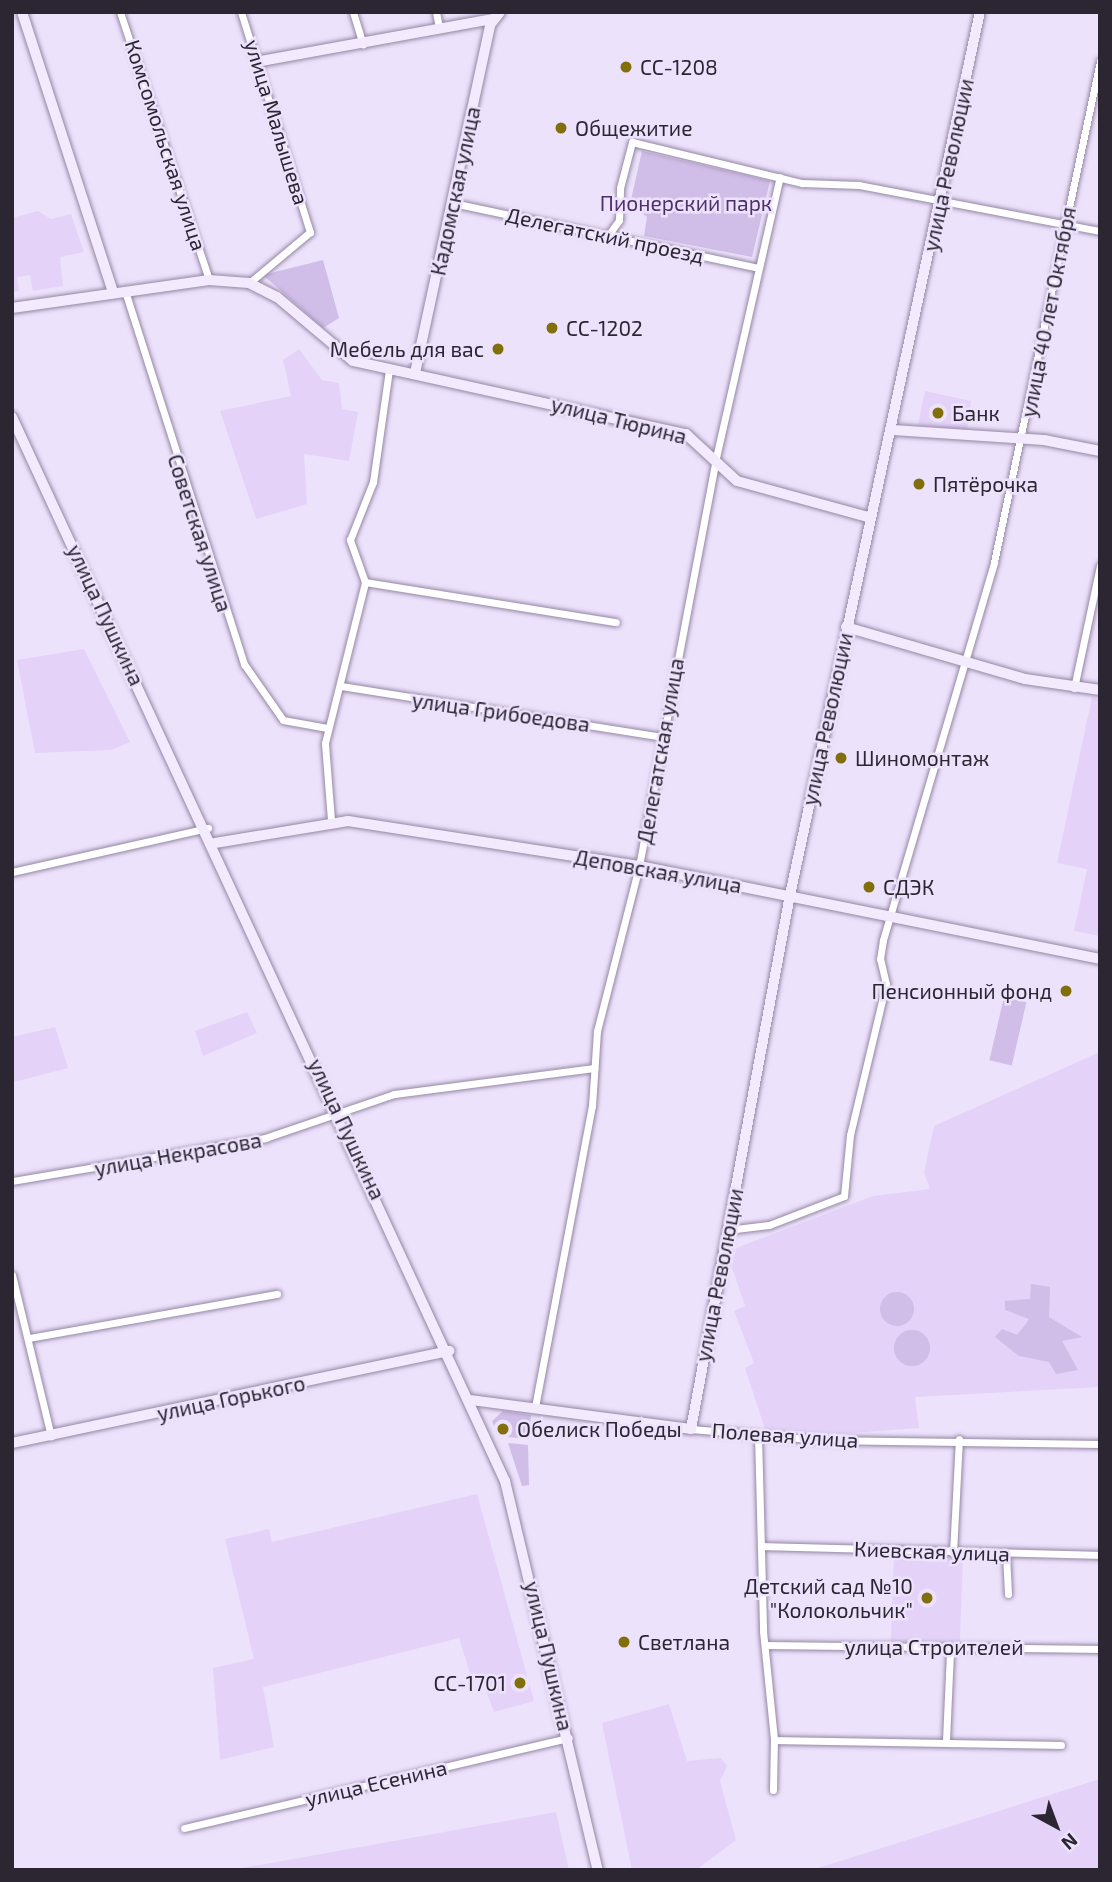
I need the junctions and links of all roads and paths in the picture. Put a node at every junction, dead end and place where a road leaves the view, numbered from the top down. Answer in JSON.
{"nodes":[{"id":1,"x":22,"y":12,"type":"edge"},
{"id":2,"x":120,"y":12,"type":"edge"},
{"id":3,"x":242,"y":12,"type":"edge"},
{"id":4,"x":353,"y":12,"type":"edge"},
{"id":5,"x":436,"y":12,"type":"edge"},
{"id":6,"x":980,"y":12,"type":"edge"},
{"id":7,"x":497,"y":15,"type":"edge"},
{"id":8,"x":439,"y":27,"type":"junction"},
{"id":9,"x":363,"y":44,"type":"junction"},
{"id":10,"x":261,"y":61,"type":"junction"},
{"id":11,"x":1100,"y":61,"type":"edge"},
{"id":12,"x":780,"y":177,"type":"junction"},
{"id":13,"x":453,"y":203,"type":"junction"},
{"id":14,"x":940,"y":204,"type":"junction"},
{"id":15,"x":1065,"y":223,"type":"junction"},
{"id":16,"x":1100,"y":231,"type":"edge"},
{"id":17,"x":609,"y":234,"type":"junction"},
{"id":18,"x":758,"y":268,"type":"junction"},
{"id":19,"x":209,"y":279,"type":"junction"},
{"id":20,"x":250,"y":283,"type":"junction"},
{"id":21,"x":125,"y":291,"type":"junction"},
{"id":22,"x":113,"y":292,"type":"junction"},
{"id":23,"x":12,"y":308,"type":"edge"},
{"id":24,"x":389,"y":369,"type":"junction"},
{"id":25,"x":415,"y":373,"type":"junction"},
{"id":26,"x":12,"y":417,"type":"edge"},
{"id":27,"x":893,"y":430,"type":"junction"},
{"id":28,"x":1022,"y":439,"type":"junction"},
{"id":29,"x":1100,"y":452,"type":"edge"},
{"id":30,"x":715,"y":463,"type":"junction"},
{"id":31,"x":871,"y":518,"type":"junction"},
{"id":32,"x":1100,"y":566,"type":"edge"},
{"id":33,"x":365,"y":582,"type":"junction"},
{"id":34,"x":616,"y":622,"type":"dead end"},
{"id":35,"x":846,"y":626,"type":"junction"},
{"id":36,"x":969,"y":663,"type":"junction"},
{"id":37,"x":341,"y":686,"type":"junction"},
{"id":38,"x":1074,"y":689,"type":"junction"},
{"id":39,"x":1100,"y":690,"type":"edge"},
{"id":40,"x":327,"y":728,"type":"junction"},
{"id":41,"x":662,"y":737,"type":"junction"},
{"id":42,"x":331,"y":820,"type":"junction"},
{"id":43,"x":208,"y":828,"type":"junction"},
{"id":44,"x":215,"y":843,"type":"junction"},
{"id":45,"x":639,"y":866,"type":"junction"},
{"id":46,"x":12,"y":872,"type":"edge"},
{"id":47,"x":790,"y":895,"type":"junction"},
{"id":48,"x":891,"y":916,"type":"junction"},
{"id":49,"x":1100,"y":959,"type":"edge"},
{"id":50,"x":594,"y":1068,"type":"junction"},
{"id":51,"x":341,"y":1117,"type":"junction"},
{"id":52,"x":12,"y":1181,"type":"edge"},
{"id":53,"x":727,"y":1230,"type":"junction"},
{"id":54,"x":12,"y":1275,"type":"edge"},
{"id":55,"x":277,"y":1294,"type":"dead end"},
{"id":56,"x":29,"y":1338,"type":"junction"},
{"id":57,"x":449,"y":1351,"type":"junction"},
{"id":58,"x":471,"y":1400,"type":"junction"},
{"id":59,"x":535,"y":1407,"type":"junction"},
{"id":60,"x":691,"y":1429,"type":"junction"},
{"id":61,"x":758,"y":1435,"type":"junction"},
{"id":62,"x":51,"y":1436,"type":"junction"},
{"id":63,"x":959,"y":1439,"type":"junction"},
{"id":64,"x":12,"y":1443,"type":"edge"},
{"id":65,"x":1100,"y":1444,"type":"edge"},
{"id":66,"x":764,"y":1546,"type":"junction"},
{"id":67,"x":953,"y":1553,"type":"junction"},
{"id":68,"x":1006,"y":1554,"type":"junction"},
{"id":69,"x":1100,"y":1555,"type":"edge"},
{"id":70,"x":1008,"y":1594,"type":"dead end"},
{"id":71,"x":768,"y":1645,"type":"junction"},
{"id":72,"x":1100,"y":1649,"type":"edge"},
{"id":73,"x":950,"y":1651,"type":"junction"},
{"id":74,"x":569,"y":1738,"type":"junction"},
{"id":75,"x":774,"y":1740,"type":"junction"},
{"id":76,"x":946,"y":1740,"type":"junction"},
{"id":77,"x":1061,"y":1745,"type":"dead end"},
{"id":78,"x":773,"y":1790,"type":"dead end"},
{"id":79,"x":184,"y":1828,"type":"dead end"},
{"id":80,"x":598,"y":1870,"type":"edge"}],
"edges":[{"from":1,"to":22,"type":"street"},
{"from":2,"to":19,"type":"street","name":"Комсомольская улица"},
{"from":3,"to":10,"type":"street","name":"улица Малышева"},
{"from":4,"to":9,"type":"street"},
{"from":5,"to":8,"type":"street"},
{"from":6,"to":14,"type":"street","name":"улица Революции"},
{"from":7,"to":8,"type":"street"},
{"from":7,"to":13,"type":"street","name":"Кадомская улица"},
{"from":8,"to":9,"type":"street"},
{"from":9,"to":10,"type":"street"},
{"from":10,"to":20,"type":"street","name":"улица Малышева"},
{"from":11,"to":15,"type":"street","name":"улица 40 лет Октября"},
{"from":12,"to":14,"type":"street"},
{"from":12,"to":17,"type":"street"},
{"from":12,"to":18,"type":"street","name":"Делегатская улица"},
{"from":13,"to":17,"type":"street","name":"Делегатский проезд"},
{"from":13,"to":25,"type":"street","name":"Кадомская улица"},
{"from":14,"to":15,"type":"street"},
{"from":14,"to":27,"type":"street","name":"улица Революции"},
{"from":15,"to":16,"type":"street"},
{"from":15,"to":28,"type":"street","name":"улица 40 лет Октября"},
{"from":17,"to":18,"type":"street","name":"Делегатский проезд"},
{"from":18,"to":30,"type":"street","name":"Делегатская улица"},
{"from":19,"to":20,"type":"street"},
{"from":19,"to":21,"type":"street"},
{"from":20,"to":24,"type":"street","name":"улица Тюрина"},
{"from":21,"to":22,"type":"street"},
{"from":21,"to":40,"type":"street","name":"Советская улица"},
{"from":22,"to":23,"type":"street"},
{"from":24,"to":25,"type":"street","name":"улица Тюрина"},
{"from":24,"to":33,"type":"street"},
{"from":25,"to":30,"type":"street","name":"улица Тюрина"},
{"from":26,"to":43,"type":"street","name":"улица Пушкина"},
{"from":27,"to":28,"type":"street"},
{"from":27,"to":31,"type":"street","name":"улица Революции"},
{"from":28,"to":29,"type":"street"},
{"from":28,"to":36,"type":"street","name":"улица 40 лет Октября"},
{"from":30,"to":31,"type":"street","name":"улица Тюрина"},
{"from":30,"to":41,"type":"street","name":"Делегатская улица"},
{"from":31,"to":35,"type":"street","name":"улица Революции"},
{"from":32,"to":38,"type":"street"},
{"from":33,"to":34,"type":"street"},
{"from":33,"to":37,"type":"street"},
{"from":35,"to":36,"type":"street"},
{"from":35,"to":47,"type":"street","name":"улица Революции"},
{"from":36,"to":38,"type":"street"},
{"from":36,"to":48,"type":"street","name":"улица 40 лет Октября"},
{"from":37,"to":40,"type":"street"},
{"from":37,"to":41,"type":"street","name":"улица Грибоедова"},
{"from":38,"to":39,"type":"street"},
{"from":40,"to":42,"type":"street"},
{"from":41,"to":45,"type":"street","name":"Делегатская улица"},
{"from":42,"to":44,"type":"street","name":"Деповская улица"},
{"from":42,"to":45,"type":"street","name":"Деповская улица"},
{"from":43,"to":44,"type":"street","name":"улица Пушкина"},
{"from":43,"to":46,"type":"street"},
{"from":44,"to":51,"type":"street","name":"улица Пушкина"},
{"from":45,"to":47,"type":"street","name":"Деповская улица"},
{"from":45,"to":50,"type":"street","name":"Делегатская улица"},
{"from":47,"to":48,"type":"street","name":"Деповская улица"},
{"from":47,"to":53,"type":"street","name":"улица Революции"},
{"from":48,"to":49,"type":"street","name":"Деповская улица"},
{"from":48,"to":53,"type":"street","name":"улица 40 лет Октября"},
{"from":50,"to":51,"type":"street","name":"улица Некрасова"},
{"from":50,"to":59,"type":"street","name":"Делегатская улица"},
{"from":51,"to":52,"type":"street","name":"улица Некрасова"},
{"from":51,"to":57,"type":"street","name":"улица Пушкина"},
{"from":53,"to":60,"type":"street","name":"улица Революции"},
{"from":54,"to":56,"type":"street"},
{"from":55,"to":56,"type":"street"},
{"from":56,"to":62,"type":"street"},
{"from":57,"to":58,"type":"street","name":"улица Пушкина"},
{"from":57,"to":62,"type":"street","name":"улица Горького"},
{"from":58,"to":59,"type":"street","name":"Полевая улица"},
{"from":58,"to":74,"type":"street","name":"улица Пушкина"},
{"from":59,"to":60,"type":"street","name":"Полевая улица"},
{"from":60,"to":61,"type":"street","name":"Полевая улица"},
{"from":61,"to":63,"type":"street","name":"Полевая улица"},
{"from":61,"to":66,"type":"street"},
{"from":62,"to":64,"type":"street","name":"улица Горького"},
{"from":63,"to":65,"type":"street","name":"Полевая улица"},
{"from":63,"to":67,"type":"street"},
{"from":66,"to":67,"type":"street","name":"Киевская улица"},
{"from":66,"to":71,"type":"street"},
{"from":67,"to":68,"type":"street","name":"Киевская улица"},
{"from":68,"to":69,"type":"street","name":"Киевская улица"},
{"from":68,"to":70,"type":"street"},
{"from":71,"to":73,"type":"street","name":"улица Строителей"},
{"from":71,"to":75,"type":"street"},
{"from":72,"to":73,"type":"street","name":"улица Строителей"},
{"from":73,"to":76,"type":"street"},
{"from":74,"to":79,"type":"street","name":"улица Есенина"},
{"from":74,"to":80,"type":"street","name":"улица Пушкина"},
{"from":75,"to":76,"type":"street"},
{"from":75,"to":78,"type":"street"},
{"from":76,"to":77,"type":"street"}]}
